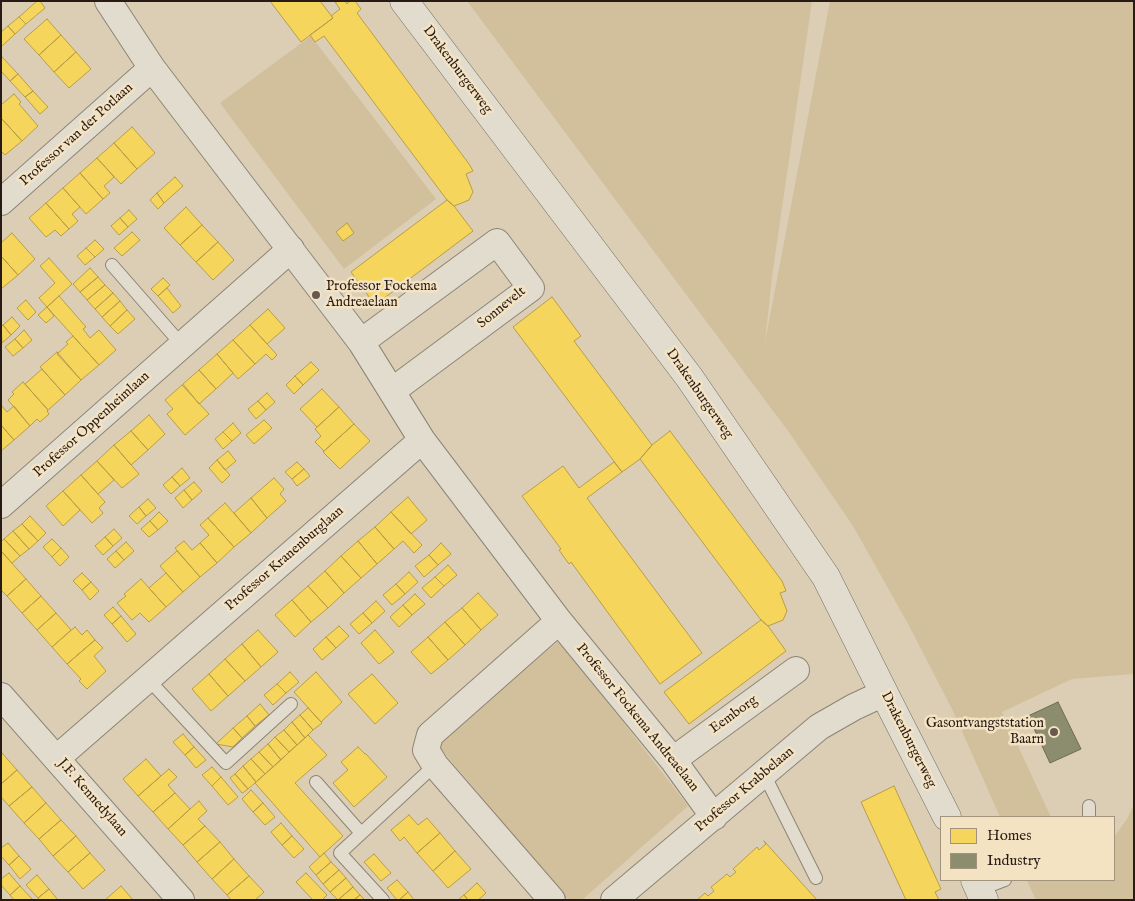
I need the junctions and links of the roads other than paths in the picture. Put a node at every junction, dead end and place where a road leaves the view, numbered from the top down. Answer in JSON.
{"nodes":[{"id":1,"x":108,"y":1,"type":"edge"},
{"id":2,"x":404,"y":1,"type":"edge"},
{"id":3,"x":152,"y":68,"type":"junction"},
{"id":4,"x":1,"y":202,"type":"edge"},
{"id":5,"x":291,"y":249,"type":"junction"},
{"id":6,"x":112,"y":265,"type":"dead end"},
{"id":7,"x":361,"y":342,"type":"junction"},
{"id":8,"x":182,"y":345,"type":"junction"},
{"id":9,"x":392,"y":391,"type":"junction"},
{"id":10,"x":422,"y":440,"type":"junction"},
{"id":11,"x":1,"y":505,"type":"edge"},
{"id":12,"x":559,"y":621,"type":"junction"},
{"id":13,"x":796,"y":670,"type":"dead end"},
{"id":14,"x":148,"y":679,"type":"junction"},
{"id":15,"x":884,"y":693,"type":"junction"},
{"id":16,"x":1,"y":696,"type":"edge"},
{"id":17,"x":291,"y":704,"type":"dead end"},
{"id":18,"x":57,"y":758,"type":"junction"},
{"id":19,"x":673,"y":760,"type":"junction"},
{"id":20,"x":434,"y":765,"type":"junction"},
{"id":21,"x":764,"y":774,"type":"junction"},
{"id":22,"x":316,"y":782,"type":"dead end"},
{"id":23,"x":714,"y":816,"type":"junction"},
{"id":24,"x":946,"y":816,"type":"edge"},
{"id":25,"x":361,"y":833,"type":"junction"},
{"id":26,"x":816,"y":878,"type":"dead end"},
{"id":27,"x":1002,"y":881,"type":"edge"},
{"id":28,"x":979,"y":890,"type":"edge"},
{"id":29,"x":181,"y":900,"type":"edge"},
{"id":30,"x":384,"y":900,"type":"edge"},
{"id":31,"x":552,"y":900,"type":"edge"},
{"id":32,"x":614,"y":900,"type":"edge"}],
"edges":[{"from":1,"to":3,"type":"street","name":"Professor Fockema Andreaelaan"},
{"from":2,"to":15,"type":"main road","name":"Drakenburgerweg"},
{"from":3,"to":4,"type":"street","name":"Professor van der Potlaan"},
{"from":3,"to":5,"type":"street","name":"Professor Fockema Andreaelaan"},
{"from":5,"to":7,"type":"street","name":"Professor Fockema Andreaelaan"},
{"from":5,"to":8,"type":"street","name":"Professor Oppenheimlaan"},
{"from":6,"to":8,"type":"lane"},
{"from":7,"to":9,"type":"street","name":"Professor Fockema Andreaelaan"},
{"from":7,"to":9,"type":"street","name":"Sonnevelt"},
{"from":8,"to":11,"type":"street","name":"Professor Oppenheimlaan"},
{"from":9,"to":10,"type":"street","name":"Professor Fockema Andreaelaan"},
{"from":10,"to":12,"type":"street","name":"Professor Fockema Andreaelaan"},
{"from":10,"to":14,"type":"street","name":"Professor Kranenburglaan"},
{"from":12,"to":19,"type":"street","name":"Professor Fockema Andreaelaan"},
{"from":12,"to":20,"type":"street"},
{"from":13,"to":19,"type":"street","name":"Eemborg"},
{"from":14,"to":17,"type":"lane"},
{"from":14,"to":18,"type":"street","name":"Professor Kranenburglaan"},
{"from":15,"to":21,"type":"street","name":"Professor Krabbelaan"},
{"from":15,"to":24,"type":"main road","name":"Drakenburgerweg"},
{"from":16,"to":18,"type":"street","name":"J.F. Kennedylaan"},
{"from":18,"to":29,"type":"street","name":"J.F. Kennedylaan"},
{"from":19,"to":23,"type":"street","name":"Professor Fockema Andreaelaan"},
{"from":20,"to":25,"type":"lane"},
{"from":20,"to":31,"type":"street"},
{"from":21,"to":23,"type":"street","name":"Professor Krabbelaan"},
{"from":21,"to":26,"type":"lane"},
{"from":22,"to":25,"type":"lane"},
{"from":23,"to":32,"type":"street","name":"Professor Krabbelaan"},
{"from":25,"to":30,"type":"lane"},
{"from":27,"to":28,"type":"lane"}]}
